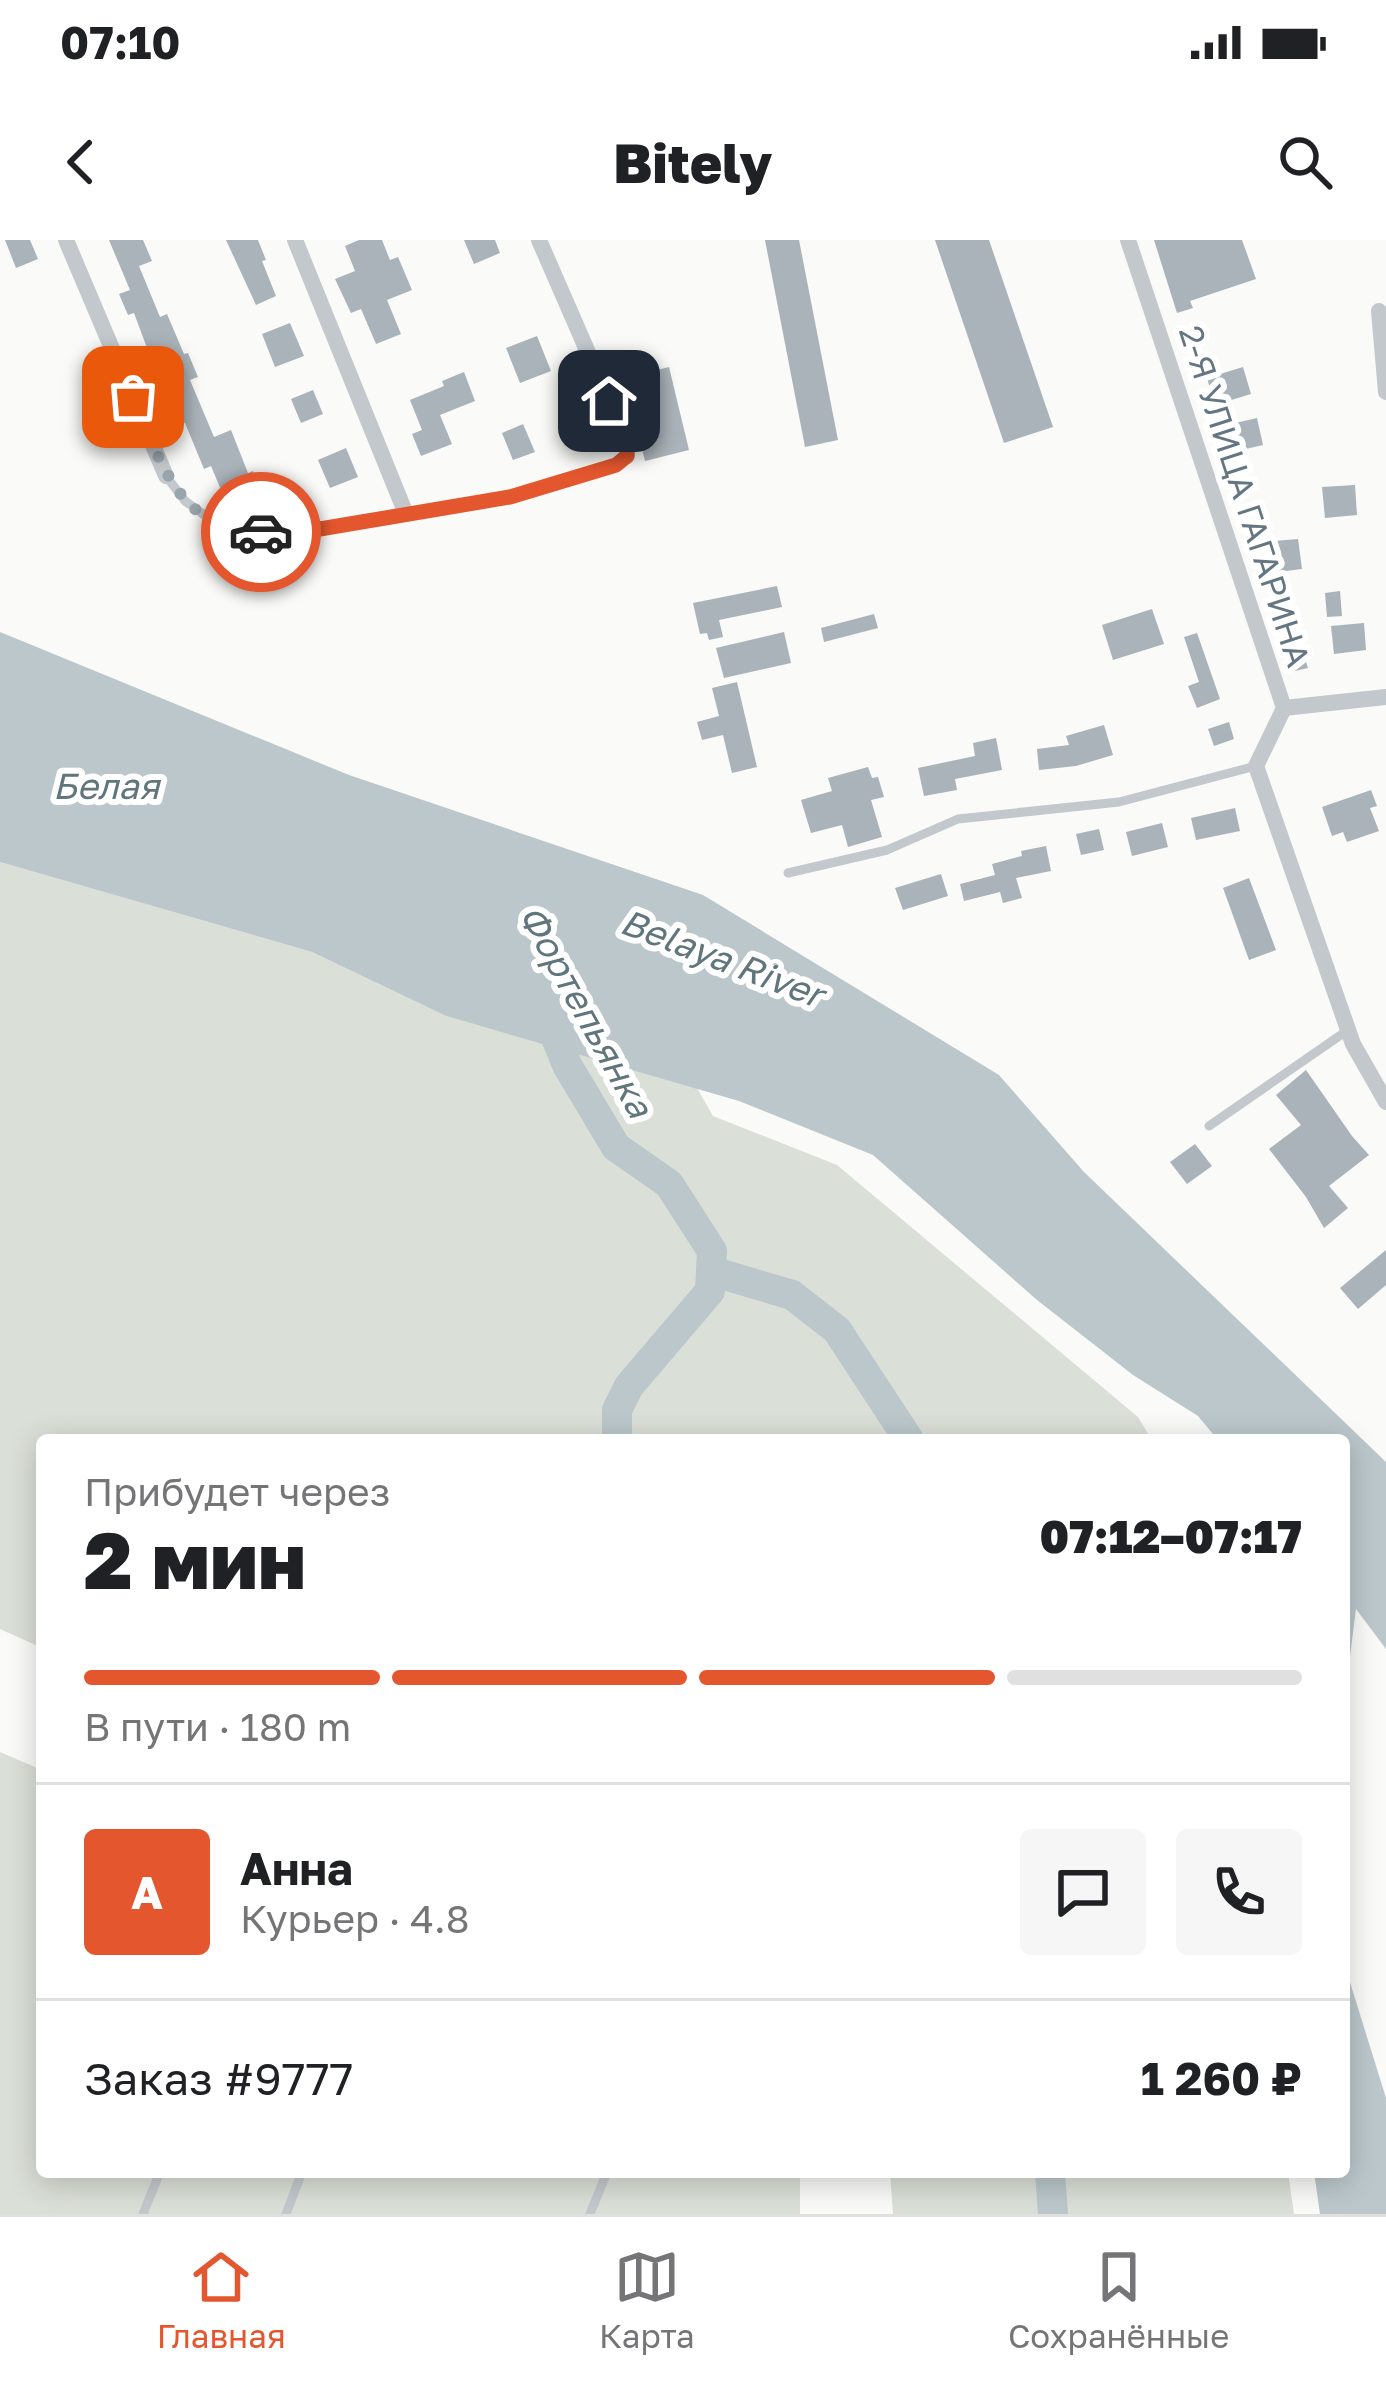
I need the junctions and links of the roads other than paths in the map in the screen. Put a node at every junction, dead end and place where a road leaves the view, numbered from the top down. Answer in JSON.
{"nodes":[{"id":1,"x":66,"y":240,"type":"edge"},
{"id":2,"x":295,"y":240,"type":"edge"},
{"id":3,"x":539,"y":240,"type":"edge"},
{"id":4,"x":1128,"y":240,"type":"edge"},
{"id":5,"x":1379,"y":311,"type":"dead end"},
{"id":6,"x":1386,"y":392,"type":"edge"},
{"id":7,"x":627,"y":456,"type":"joint"},
{"id":8,"x":166,"y":476,"type":"joint"},
{"id":9,"x":406,"y":514,"type":"junction"},
{"id":10,"x":1386,"y":697,"type":"edge"},
{"id":11,"x":1284,"y":708,"type":"junction"},
{"id":12,"x":1256,"y":766,"type":"junction"},
{"id":13,"x":788,"y":873,"type":"dead end"},
{"id":14,"x":1348,"y":1030,"type":"junction"},
{"id":15,"x":1386,"y":1102,"type":"edge"},
{"id":16,"x":1209,"y":1126,"type":"dead end"},
{"id":17,"x":158,"y":2178,"type":"edge"},
{"id":18,"x":300,"y":2178,"type":"edge"},
{"id":19,"x":605,"y":2178,"type":"edge"},
{"id":20,"x":143,"y":2214,"type":"edge"},
{"id":21,"x":286,"y":2214,"type":"edge"},
{"id":22,"x":590,"y":2214,"type":"edge"}],
"edges":[{"from":1,"to":8,"type":"street"},
{"from":2,"to":9,"type":"street"},
{"from":3,"to":7,"type":"street"},
{"from":4,"to":11,"type":"street","name":"2-Я УЛИЦА ГАГАРИНА"},
{"from":5,"to":6,"type":"street"},
{"from":7,"to":9,"type":"lane"},
{"from":8,"to":9,"type":"lane"},
{"from":10,"to":11,"type":"street"},
{"from":11,"to":12,"type":"street","name":"2-Я УЛИЦА ГАГАРИНА"},
{"from":12,"to":13,"type":"lane"},
{"from":12,"to":14,"type":"street"},
{"from":14,"to":15,"type":"street"},
{"from":14,"to":16,"type":"lane"},
{"from":17,"to":20,"type":"lane"},
{"from":18,"to":21,"type":"lane"},
{"from":19,"to":22,"type":"lane"}]}
